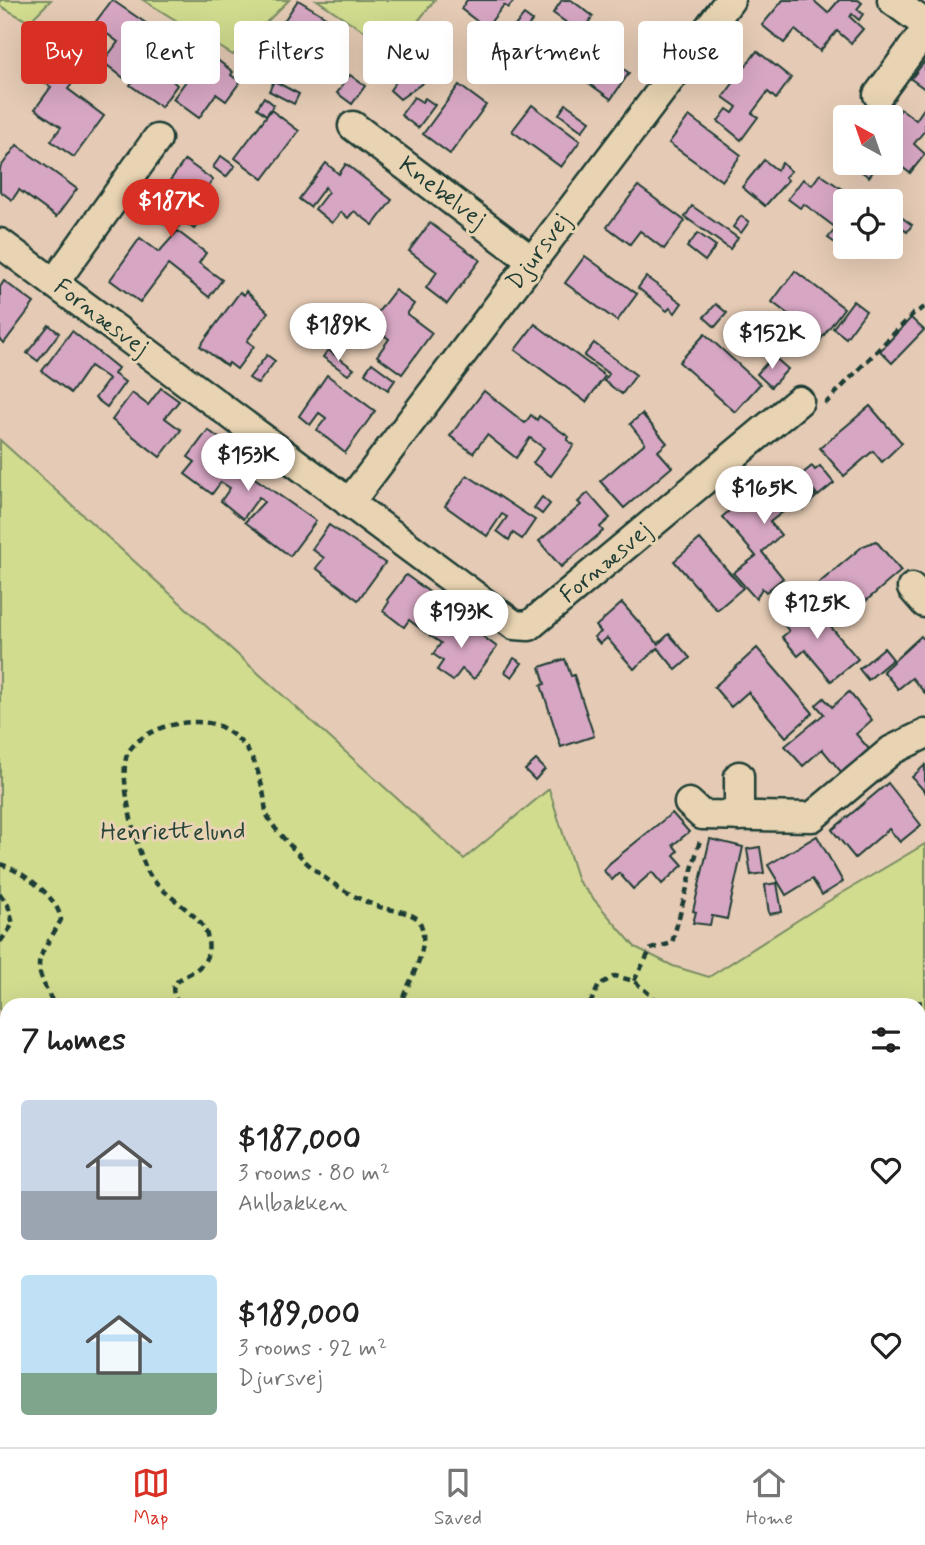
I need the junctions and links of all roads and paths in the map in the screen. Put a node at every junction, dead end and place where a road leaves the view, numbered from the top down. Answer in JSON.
{"nodes":[{"id":1,"x":730,"y":0,"type":"edge"},
{"id":2,"x":892,"y":0,"type":"edge"},
{"id":3,"x":925,"y":24,"type":"edge"},
{"id":4,"x":925,"y":31,"type":"edge"},
{"id":5,"x":878,"y":94,"type":"dead end"},
{"id":6,"x":353,"y":126,"type":"dead end"},
{"id":7,"x":157,"y":139,"type":"dead end"},
{"id":8,"x":0,"y":243,"type":"edge"},
{"id":9,"x":532,"y":261,"type":"junction"},
{"id":10,"x":54,"y":283,"type":"junction"},
{"id":11,"x":925,"y":307,"type":"edge"},
{"id":12,"x":799,"y":401,"type":"joint"},
{"id":13,"x":349,"y":503,"type":"junction"},
{"id":14,"x":925,"y":734,"type":"edge"},
{"id":15,"x":739,"y":776,"type":"dead end"},
{"id":16,"x":698,"y":809,"type":"joint"},
{"id":17,"x":739,"y":816,"type":"junction"},
{"id":18,"x":0,"y":864,"type":"edge"},
{"id":19,"x":0,"y":894,"type":"edge"},
{"id":20,"x":0,"y":942,"type":"edge"},
{"id":21,"x":634,"y":981,"type":"junction"},
{"id":22,"x":50,"y":998,"type":"edge"},
{"id":23,"x":175,"y":998,"type":"edge"},
{"id":24,"x":402,"y":998,"type":"edge"},
{"id":25,"x":593,"y":998,"type":"edge"},
{"id":26,"x":654,"y":998,"type":"edge"}],
"edges":[{"from":1,"to":9,"type":"street","name":"Djursvej"},
{"from":2,"to":3,"type":"street"},
{"from":4,"to":5,"type":"street"},
{"from":6,"to":9,"type":"street","name":"Knebelvej"},
{"from":7,"to":10,"type":"street"},
{"from":8,"to":10,"type":"street","name":"Fornæsvej"},
{"from":9,"to":13,"type":"street","name":"Djursvej"},
{"from":10,"to":13,"type":"street","name":"Fornæsvej"},
{"from":11,"to":12,"type":"path"},
{"from":12,"to":13,"type":"street","name":"Fornæsvej"},
{"from":14,"to":17,"type":"street"},
{"from":15,"to":17,"type":"street"},
{"from":16,"to":17,"type":"street"},
{"from":16,"to":21,"type":"path"},
{"from":18,"to":22,"type":"path"},
{"from":19,"to":20,"type":"path"},
{"from":21,"to":25,"type":"path"},
{"from":21,"to":26,"type":"path"},
{"from":23,"to":24,"type":"path"}]}
